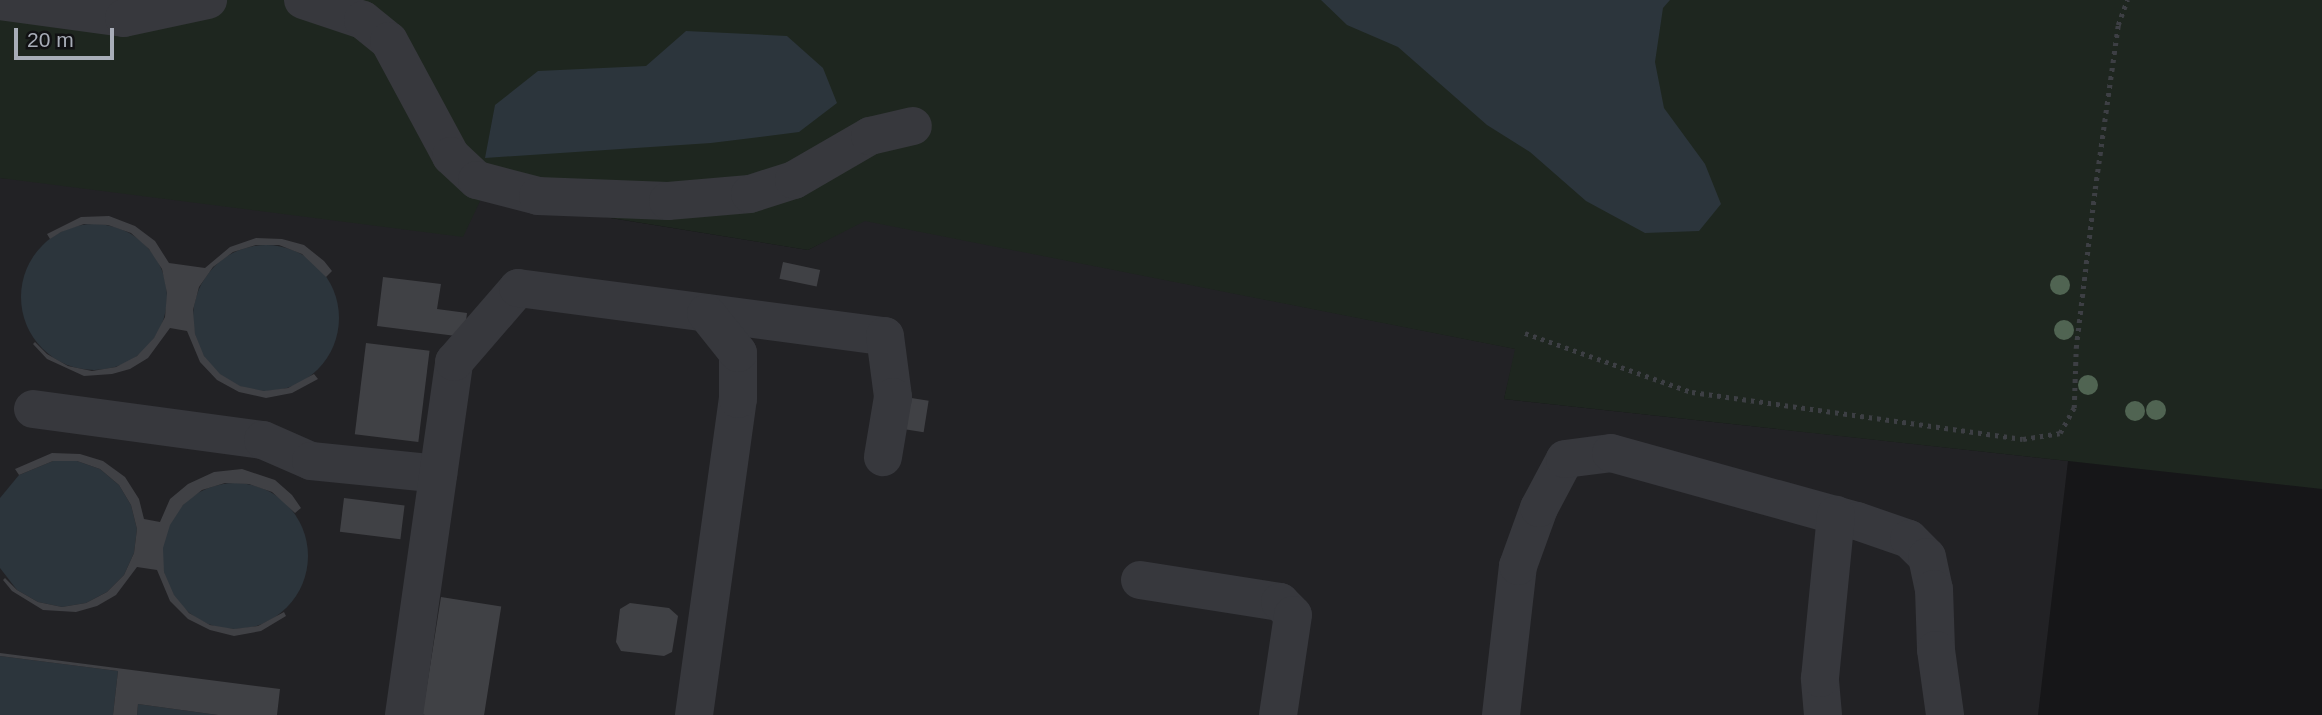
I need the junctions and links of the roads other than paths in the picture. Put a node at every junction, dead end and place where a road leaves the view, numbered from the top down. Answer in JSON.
{"nodes":[{"id":1,"x":208,"y":0,"type":"edge"},
{"id":2,"x":303,"y":0,"type":"edge"},
{"id":3,"x":0,"y":1,"type":"edge"},
{"id":4,"x":913,"y":126,"type":"dead end"},
{"id":5,"x":706,"y":313,"type":"junction"},
{"id":6,"x":33,"y":409,"type":"dead end"},
{"id":7,"x":883,"y":457,"type":"dead end"},
{"id":8,"x":438,"y":474,"type":"junction"},
{"id":9,"x":1836,"y":515,"type":"junction"},
{"id":10,"x":1140,"y":580,"type":"dead end"},
{"id":11,"x":404,"y":715,"type":"edge"},
{"id":12,"x":694,"y":715,"type":"edge"},
{"id":13,"x":1278,"y":715,"type":"edge"},
{"id":14,"x":1501,"y":715,"type":"edge"},
{"id":15,"x":1824,"y":715,"type":"edge"},
{"id":16,"x":1945,"y":715,"type":"edge"}],
"edges":[{"from":1,"to":3,"type":"lane"},
{"from":2,"to":4,"type":"lane"},
{"from":5,"to":7,"type":"lane"},
{"from":5,"to":8,"type":"lane"},
{"from":5,"to":12,"type":"lane"},
{"from":6,"to":8,"type":"lane"},
{"from":8,"to":11,"type":"lane"},
{"from":9,"to":14,"type":"lane"},
{"from":9,"to":15,"type":"lane"},
{"from":9,"to":16,"type":"lane"},
{"from":10,"to":13,"type":"lane"}]}
